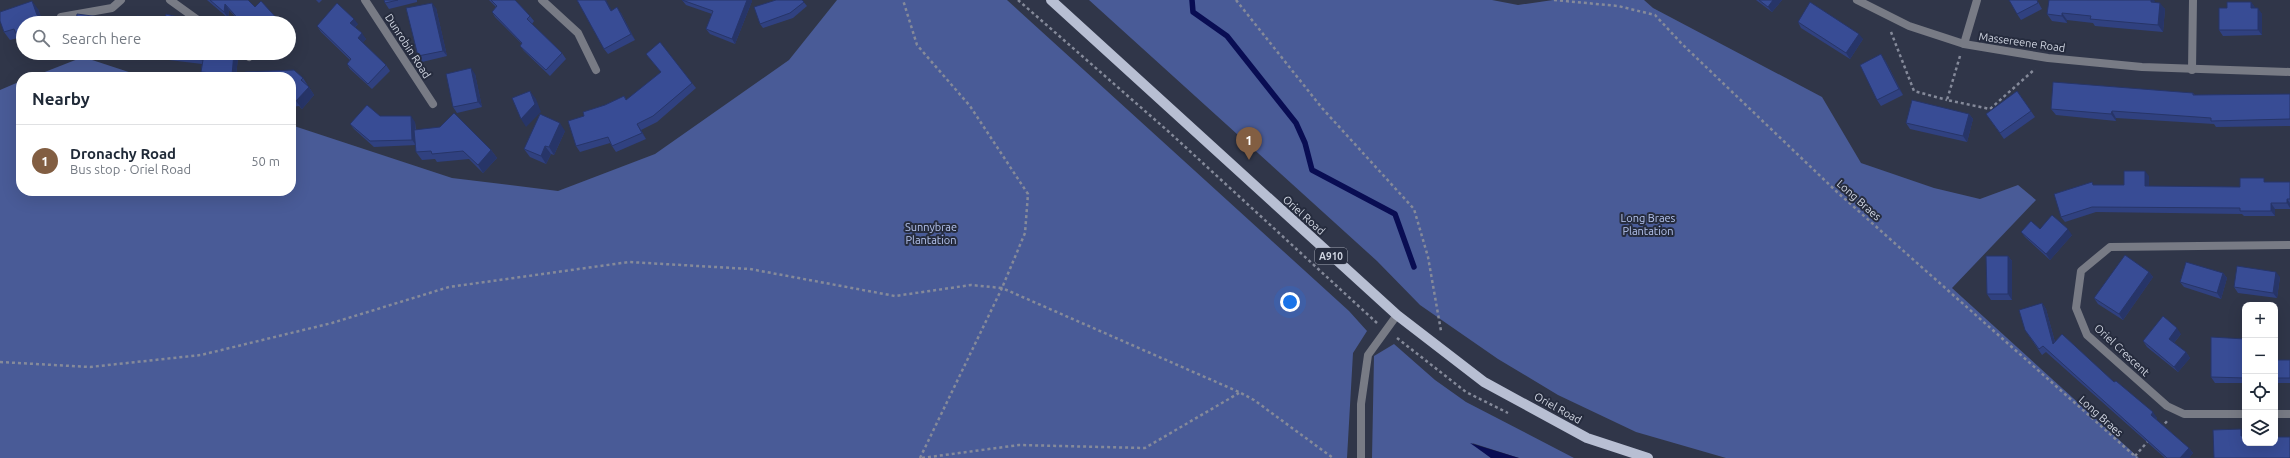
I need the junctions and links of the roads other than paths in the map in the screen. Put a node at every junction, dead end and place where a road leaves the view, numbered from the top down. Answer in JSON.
{"nodes":[{"id":1,"x":121,"y":0,"type":"edge"},
{"id":2,"x":170,"y":0,"type":"edge"},
{"id":3,"x":365,"y":0,"type":"edge"},
{"id":4,"x":542,"y":0,"type":"edge"},
{"id":5,"x":1051,"y":0,"type":"edge"},
{"id":6,"x":1857,"y":0,"type":"edge"},
{"id":7,"x":1977,"y":0,"type":"edge"},
{"id":8,"x":2193,"y":0,"type":"edge"},
{"id":9,"x":67,"y":16,"type":"edge"},
{"id":10,"x":192,"y":16,"type":"edge"},
{"id":11,"x":1964,"y":44,"type":"junction"},
{"id":12,"x":596,"y":70,"type":"dead end"},
{"id":13,"x":2192,"y":70,"type":"junction"},
{"id":14,"x":2290,"y":72,"type":"edge"},
{"id":15,"x":432,"y":104,"type":"dead end"},
{"id":16,"x":2290,"y":245,"type":"edge"},
{"id":17,"x":1397,"y":315,"type":"junction"},
{"id":18,"x":2242,"y":414,"type":"edge"},
{"id":19,"x":2278,"y":414,"type":"edge"},
{"id":20,"x":2290,"y":414,"type":"edge"},
{"id":21,"x":1361,"y":458,"type":"edge"},
{"id":22,"x":1648,"y":458,"type":"edge"}],
"edges":[{"from":1,"to":9,"type":"street"},
{"from":2,"to":10,"type":"street"},
{"from":3,"to":15,"type":"street","name":"Dunrobin Road"},
{"from":4,"to":12,"type":"street"},
{"from":5,"to":17,"type":"main road","name":"Oriel Road","number":"A910"},
{"from":6,"to":11,"type":"street","name":"Massereene Road"},
{"from":7,"to":11,"type":"street"},
{"from":8,"to":13,"type":"street"},
{"from":11,"to":13,"type":"street","name":"Massereene Road"},
{"from":13,"to":14,"type":"street","name":"Massereene Road"},
{"from":16,"to":18,"type":"street","name":"Oriel Crescent"},
{"from":17,"to":21,"type":"street"},
{"from":17,"to":22,"type":"main road","name":"Oriel Road","number":"A910"},
{"from":19,"to":20,"type":"street"}]}
